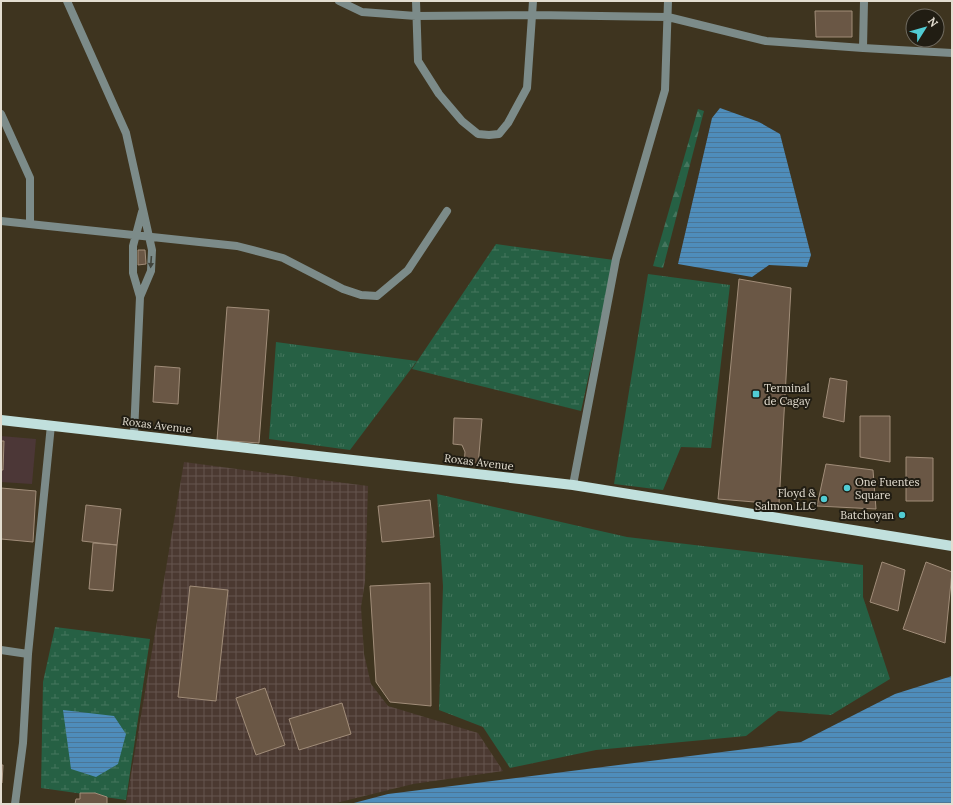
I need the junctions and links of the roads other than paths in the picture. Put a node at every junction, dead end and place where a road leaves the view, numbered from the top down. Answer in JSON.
{"nodes":[{"id":1,"x":67,"y":1,"type":"edge"},
{"id":2,"x":339,"y":1,"type":"edge"},
{"id":3,"x":416,"y":1,"type":"edge"},
{"id":4,"x":533,"y":1,"type":"edge"},
{"id":5,"x":668,"y":1,"type":"edge"},
{"id":6,"x":864,"y":1,"type":"edge"},
{"id":7,"x":533,"y":15,"type":"junction"},
{"id":8,"x":416,"y":16,"type":"junction"},
{"id":9,"x":668,"y":17,"type":"junction"},
{"id":10,"x":863,"y":48,"type":"junction"},
{"id":11,"x":952,"y":53,"type":"edge"},
{"id":12,"x":1,"y":114,"type":"edge"},
{"id":13,"x":143,"y":210,"type":"junction"},
{"id":14,"x":447,"y":211,"type":"dead end"},
{"id":15,"x":1,"y":221,"type":"edge"},
{"id":16,"x":30,"y":224,"type":"junction"},
{"id":17,"x":137,"y":234,"type":"junction"},
{"id":18,"x":149,"y":236,"type":"junction"},
{"id":19,"x":140,"y":297,"type":"junction"},
{"id":20,"x":1,"y":420,"type":"edge"},
{"id":21,"x":51,"y":424,"type":"junction"},
{"id":22,"x":134,"y":434,"type":"junction"},
{"id":23,"x":573,"y":485,"type":"junction"},
{"id":24,"x":952,"y":546,"type":"edge"},
{"id":25,"x":1,"y":650,"type":"edge"},
{"id":26,"x":28,"y":654,"type":"junction"},
{"id":27,"x":15,"y":804,"type":"edge"}],
"edges":[{"from":1,"to":13,"type":"street"},
{"from":2,"to":8,"type":"street"},
{"from":3,"to":8,"type":"street"},
{"from":4,"to":7,"type":"street"},
{"from":5,"to":9,"type":"street"},
{"from":6,"to":10,"type":"street"},
{"from":7,"to":8,"type":"street"},
{"from":7,"to":8,"type":"street"},
{"from":7,"to":9,"type":"street"},
{"from":9,"to":10,"type":"street"},
{"from":9,"to":23,"type":"street"},
{"from":10,"to":11,"type":"street"},
{"from":12,"to":16,"type":"street"},
{"from":13,"to":17,"type":"street"},
{"from":13,"to":18,"type":"street"},
{"from":14,"to":18,"type":"street"},
{"from":15,"to":16,"type":"street"},
{"from":16,"to":17,"type":"street"},
{"from":17,"to":18,"type":"street"},
{"from":17,"to":19,"type":"street"},
{"from":18,"to":19,"type":"street","one_way":true},
{"from":19,"to":22,"type":"street"},
{"from":20,"to":21,"type":"main road","name":"Roxas Avenue"},
{"from":21,"to":22,"type":"main road","name":"Roxas Avenue"},
{"from":21,"to":26,"type":"street"},
{"from":22,"to":23,"type":"main road","name":"Roxas Avenue"},
{"from":23,"to":24,"type":"main road","name":"Roxas Avenue"},
{"from":25,"to":26,"type":"street"},
{"from":26,"to":27,"type":"street"}]}
